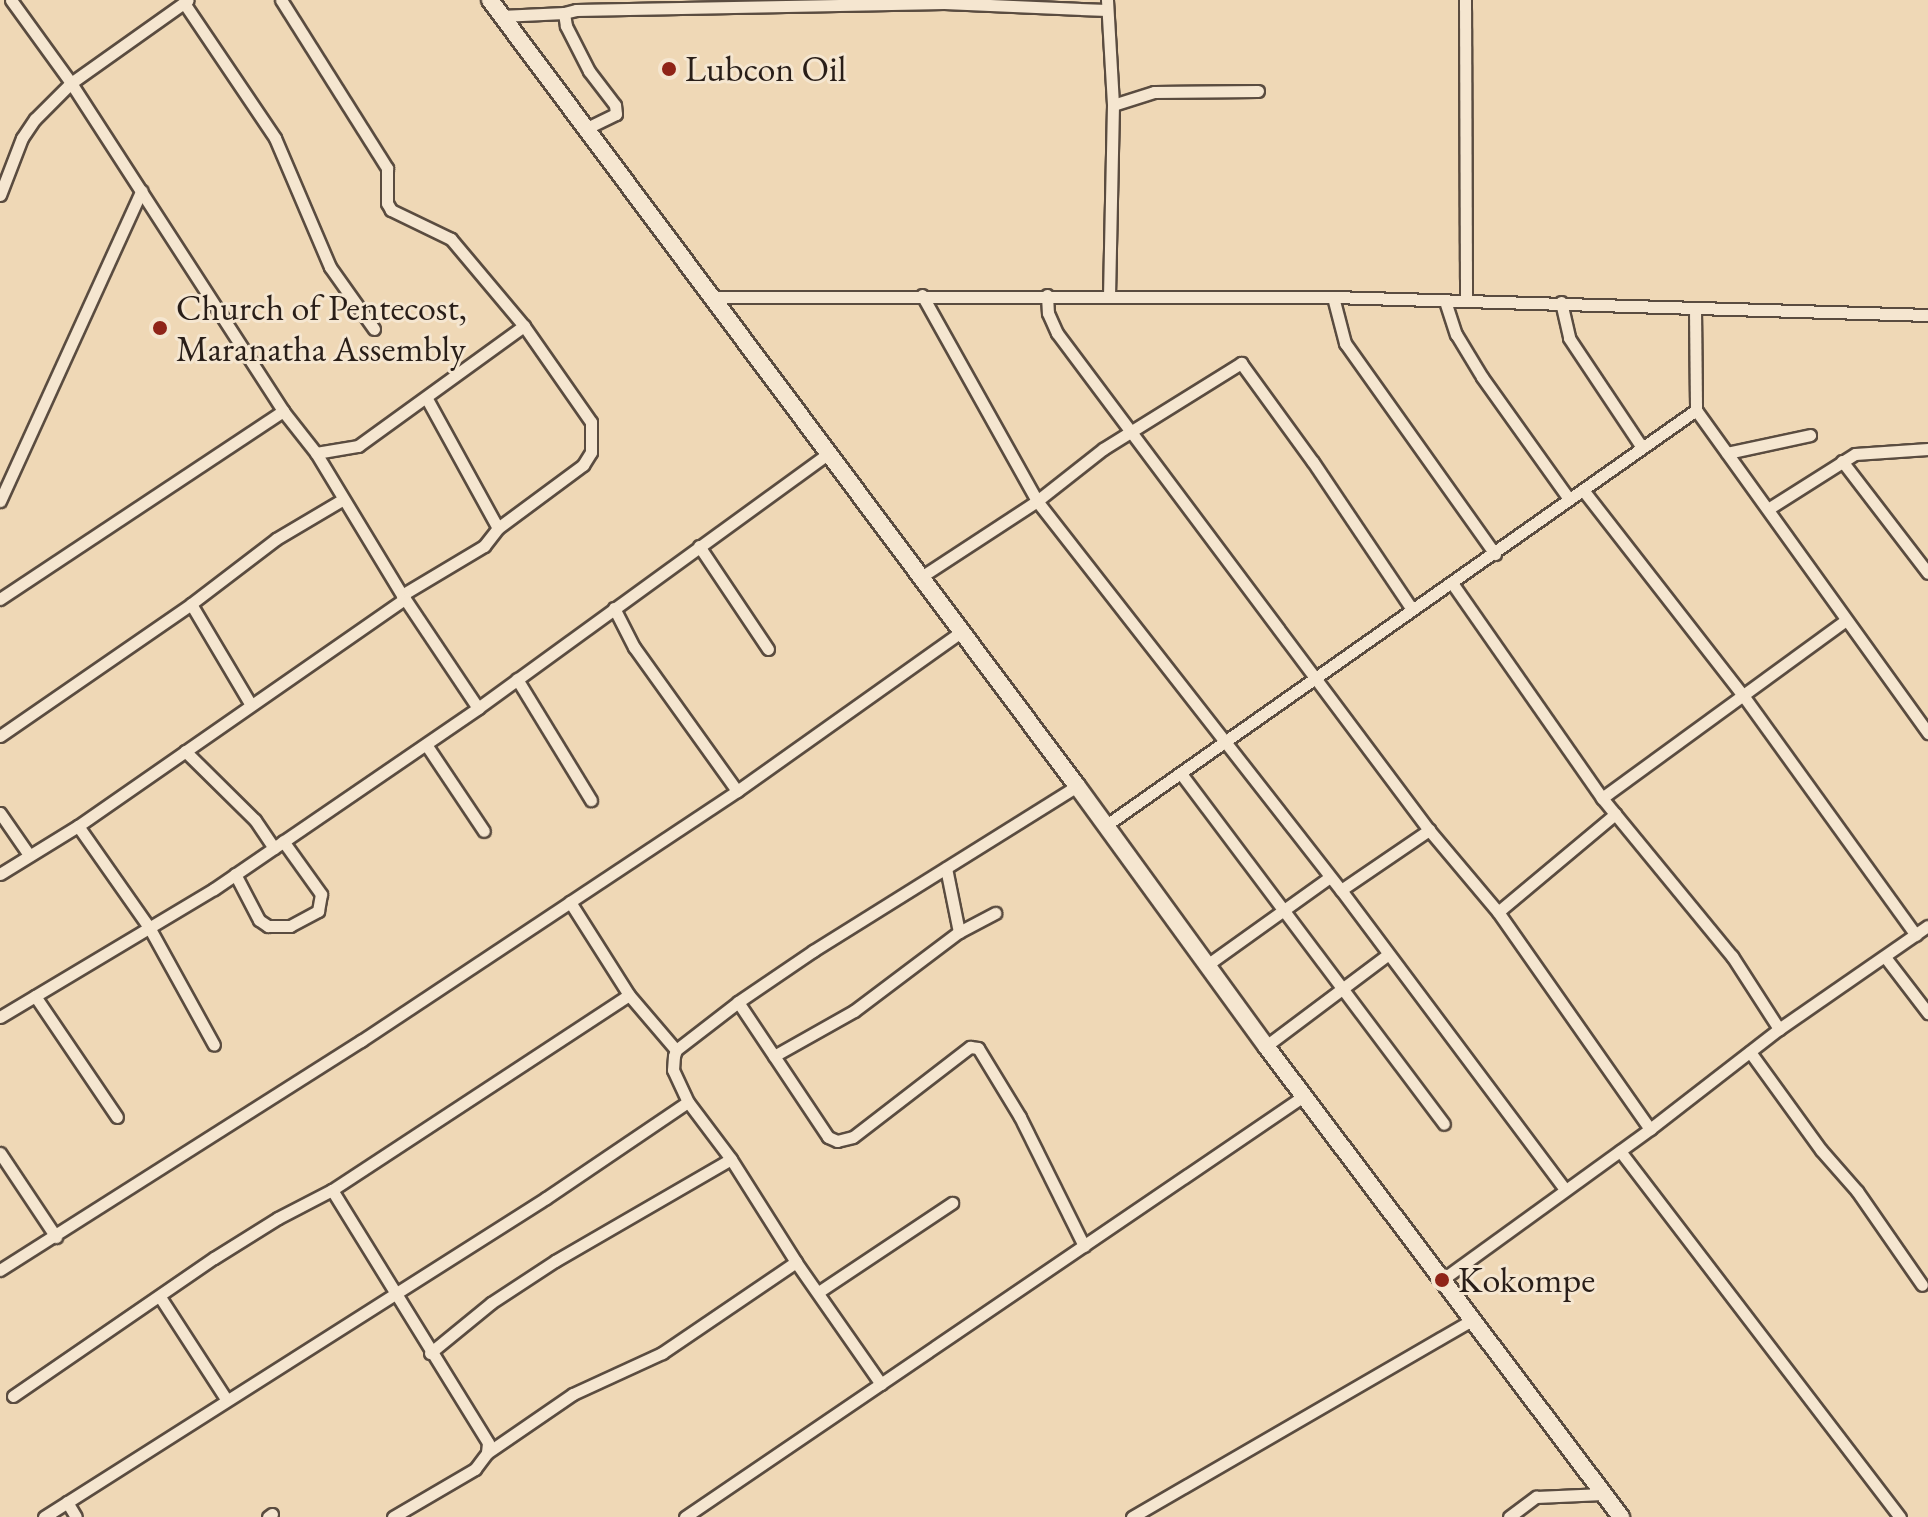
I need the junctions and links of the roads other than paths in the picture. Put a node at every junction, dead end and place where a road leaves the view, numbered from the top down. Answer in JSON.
{"nodes":[{"id":1,"x":11,"y":0,"type":"edge"},
{"id":2,"x":281,"y":0,"type":"edge"},
{"id":3,"x":490,"y":0,"type":"edge"},
{"id":4,"x":1465,"y":0,"type":"edge"},
{"id":5,"x":186,"y":1,"type":"edge"},
{"id":6,"x":1107,"y":5,"type":"edge"},
{"id":7,"x":564,"y":13,"type":"junction"},
{"id":8,"x":501,"y":16,"type":"junction"},
{"id":9,"x":71,"y":83,"type":"junction"},
{"id":10,"x":1258,"y":91,"type":"dead end"},
{"id":11,"x":1113,"y":105,"type":"junction"},
{"id":12,"x":587,"y":128,"type":"junction"},
{"id":13,"x":141,"y":191,"type":"junction"},
{"id":14,"x":0,"y":195,"type":"edge"},
{"id":15,"x":922,"y":295,"type":"junction"},
{"id":16,"x":1047,"y":295,"type":"junction"},
{"id":17,"x":1109,"y":296,"type":"junction"},
{"id":18,"x":710,"y":297,"type":"junction"},
{"id":19,"x":1333,"y":297,"type":"junction"},
{"id":20,"x":1445,"y":301,"type":"junction"},
{"id":21,"x":1466,"y":301,"type":"junction"},
{"id":22,"x":1561,"y":302,"type":"junction"},
{"id":23,"x":1695,"y":310,"type":"junction"},
{"id":24,"x":1928,"y":315,"type":"edge"},
{"id":25,"x":524,"y":326,"type":"junction"},
{"id":26,"x":374,"y":329,"type":"dead end"},
{"id":27,"x":427,"y":399,"type":"junction"},
{"id":28,"x":1696,"y":410,"type":"junction"},
{"id":29,"x":283,"y":411,"type":"junction"},
{"id":30,"x":1132,"y":433,"type":"junction"},
{"id":31,"x":1810,"y":435,"type":"dead end"},
{"id":32,"x":1641,"y":446,"type":"junction"},
{"id":33,"x":1928,"y":449,"type":"edge"},
{"id":34,"x":316,"y":453,"type":"junction"},
{"id":35,"x":829,"y":453,"type":"junction"},
{"id":36,"x":1727,"y":453,"type":"junction"},
{"id":37,"x":1842,"y":461,"type":"junction"},
{"id":38,"x":1583,"y":490,"type":"junction"},
{"id":39,"x":1569,"y":499,"type":"junction"},
{"id":40,"x":342,"y":500,"type":"junction"},
{"id":41,"x":0,"y":501,"type":"edge"},
{"id":42,"x":1037,"y":501,"type":"junction"},
{"id":43,"x":1768,"y":509,"type":"junction"},
{"id":44,"x":498,"y":528,"type":"junction"},
{"id":45,"x":699,"y":546,"type":"junction"},
{"id":46,"x":1495,"y":554,"type":"junction"},
{"id":47,"x":1928,"y":573,"type":"edge"},
{"id":48,"x":921,"y":577,"type":"junction"},
{"id":49,"x":1452,"y":583,"type":"junction"},
{"id":50,"x":404,"y":597,"type":"junction"},
{"id":51,"x":0,"y":599,"type":"edge"},
{"id":52,"x":191,"y":604,"type":"junction"},
{"id":53,"x":614,"y":608,"type":"junction"},
{"id":54,"x":1411,"y":608,"type":"junction"},
{"id":55,"x":1845,"y":621,"type":"junction"},
{"id":56,"x":962,"y":631,"type":"junction"},
{"id":57,"x":768,"y":649,"type":"dead end"},
{"id":58,"x":1316,"y":677,"type":"junction"},
{"id":59,"x":517,"y":679,"type":"junction"},
{"id":60,"x":1742,"y":694,"type":"junction"},
{"id":61,"x":251,"y":705,"type":"junction"},
{"id":62,"x":478,"y":708,"type":"junction"},
{"id":63,"x":1928,"y":709,"type":"edge"},
{"id":64,"x":1917,"y":718,"type":"junction"},
{"id":65,"x":1928,"y":733,"type":"edge"},
{"id":66,"x":0,"y":736,"type":"edge"},
{"id":67,"x":1227,"y":743,"type":"junction"},
{"id":68,"x":427,"y":746,"type":"junction"},
{"id":69,"x":185,"y":751,"type":"junction"},
{"id":70,"x":1182,"y":775,"type":"junction"},
{"id":71,"x":1077,"y":786,"type":"junction"},
{"id":72,"x":737,"y":791,"type":"junction"},
{"id":73,"x":1602,"y":798,"type":"junction"},
{"id":74,"x":591,"y":800,"type":"dead end"},
{"id":75,"x":0,"y":813,"type":"edge"},
{"id":76,"x":1615,"y":814,"type":"junction"},
{"id":77,"x":78,"y":826,"type":"junction"},
{"id":78,"x":1105,"y":826,"type":"junction"},
{"id":79,"x":1429,"y":830,"type":"junction"},
{"id":80,"x":484,"y":831,"type":"dead end"},
{"id":81,"x":279,"y":845,"type":"junction"},
{"id":82,"x":29,"y":855,"type":"junction"},
{"id":83,"x":946,"y":868,"type":"junction"},
{"id":84,"x":0,"y":874,"type":"edge"},
{"id":85,"x":235,"y":874,"type":"junction"},
{"id":86,"x":1330,"y":877,"type":"junction"},
{"id":87,"x":1341,"y":890,"type":"junction"},
{"id":88,"x":570,"y":902,"type":"junction"},
{"id":89,"x":1284,"y":908,"type":"junction"},
{"id":90,"x":1498,"y":912,"type":"junction"},
{"id":91,"x":995,"y":913,"type":"dead end"},
{"id":92,"x":1928,"y":926,"type":"edge"},
{"id":93,"x":150,"y":929,"type":"junction"},
{"id":94,"x":959,"y":932,"type":"junction"},
{"id":95,"x":1916,"y":935,"type":"junction"},
{"id":96,"x":1387,"y":955,"type":"junction"},
{"id":97,"x":1885,"y":957,"type":"junction"},
{"id":98,"x":1207,"y":965,"type":"junction"},
{"id":99,"x":1341,"y":987,"type":"junction"},
{"id":100,"x":629,"y":995,"type":"junction"},
{"id":101,"x":35,"y":996,"type":"junction"},
{"id":102,"x":738,"y":1002,"type":"junction"},
{"id":103,"x":1928,"y":1013,"type":"edge"},
{"id":104,"x":0,"y":1017,"type":"edge"},
{"id":105,"x":1779,"y":1029,"type":"junction"},
{"id":106,"x":214,"y":1045,"type":"dead end"},
{"id":107,"x":1266,"y":1046,"type":"junction"},
{"id":108,"x":676,"y":1050,"type":"junction"},
{"id":109,"x":1750,"y":1052,"type":"junction"},
{"id":110,"x":774,"y":1056,"type":"junction"},
{"id":111,"x":1305,"y":1095,"type":"junction"},
{"id":112,"x":688,"y":1102,"type":"junction"},
{"id":113,"x":117,"y":1117,"type":"dead end"},
{"id":114,"x":1444,"y":1124,"type":"dead end"},
{"id":115,"x":1650,"y":1129,"type":"junction"},
{"id":116,"x":1620,"y":1151,"type":"junction"},
{"id":117,"x":0,"y":1153,"type":"edge"},
{"id":118,"x":731,"y":1159,"type":"junction"},
{"id":119,"x":1565,"y":1189,"type":"junction"},
{"id":120,"x":332,"y":1190,"type":"junction"},
{"id":121,"x":952,"y":1203,"type":"dead end"},
{"id":122,"x":56,"y":1237,"type":"junction"},
{"id":123,"x":1084,"y":1246,"type":"junction"},
{"id":124,"x":796,"y":1262,"type":"junction"},
{"id":125,"x":0,"y":1270,"type":"edge"},
{"id":126,"x":1443,"y":1279,"type":"junction"},
{"id":127,"x":1922,"y":1285,"type":"dead end"},
{"id":128,"x":820,"y":1291,"type":"junction"},
{"id":129,"x":393,"y":1294,"type":"junction"},
{"id":130,"x":160,"y":1297,"type":"junction"},
{"id":131,"x":1472,"y":1320,"type":"junction"},
{"id":132,"x":430,"y":1353,"type":"junction"},
{"id":133,"x":881,"y":1384,"type":"junction"},
{"id":134,"x":13,"y":1396,"type":"dead end"},
{"id":135,"x":226,"y":1399,"type":"junction"},
{"id":136,"x":487,"y":1453,"type":"junction"},
{"id":137,"x":1603,"y":1494,"type":"junction"},
{"id":138,"x":67,"y":1502,"type":"junction"},
{"id":139,"x":44,"y":1517,"type":"edge"},
{"id":140,"x":76,"y":1517,"type":"edge"},
{"id":141,"x":393,"y":1517,"type":"edge"},
{"id":142,"x":685,"y":1517,"type":"edge"},
{"id":143,"x":1132,"y":1517,"type":"edge"},
{"id":144,"x":1509,"y":1517,"type":"edge"},
{"id":145,"x":1621,"y":1517,"type":"edge"},
{"id":146,"x":1900,"y":1517,"type":"edge"}],
"edges":[{"from":1,"to":9,"type":"street"},
{"from":2,"to":25,"type":"street"},
{"from":3,"to":8,"type":"main road"},
{"from":4,"to":21,"type":"street"},
{"from":5,"to":9,"type":"street"},
{"from":5,"to":26,"type":"street"},
{"from":6,"to":7,"type":"street"},
{"from":6,"to":11,"type":"street"},
{"from":7,"to":8,"type":"street"},
{"from":7,"to":12,"type":"street"},
{"from":8,"to":12,"type":"main road"},
{"from":9,"to":13,"type":"street"},
{"from":9,"to":14,"type":"street"},
{"from":10,"to":11,"type":"street"},
{"from":11,"to":17,"type":"street"},
{"from":12,"to":18,"type":"main road"},
{"from":13,"to":29,"type":"street"},
{"from":13,"to":41,"type":"street"},
{"from":15,"to":16,"type":"street"},
{"from":15,"to":18,"type":"street"},
{"from":15,"to":42,"type":"street"},
{"from":16,"to":17,"type":"street"},
{"from":16,"to":30,"type":"street"},
{"from":17,"to":19,"type":"street"},
{"from":18,"to":35,"type":"main road"},
{"from":19,"to":20,"type":"street"},
{"from":19,"to":46,"type":"street"},
{"from":20,"to":21,"type":"street"},
{"from":20,"to":39,"type":"street"},
{"from":21,"to":22,"type":"street"},
{"from":22,"to":23,"type":"street"},
{"from":22,"to":32,"type":"street"},
{"from":23,"to":24,"type":"street"},
{"from":23,"to":28,"type":"street"},
{"from":25,"to":27,"type":"street"},
{"from":25,"to":44,"type":"street"},
{"from":27,"to":34,"type":"street"},
{"from":27,"to":44,"type":"street"},
{"from":28,"to":32,"type":"street"},
{"from":28,"to":36,"type":"street"},
{"from":29,"to":34,"type":"street"},
{"from":29,"to":51,"type":"street"},
{"from":30,"to":42,"type":"street"},
{"from":30,"to":54,"type":"street"},
{"from":30,"to":58,"type":"street"},
{"from":31,"to":36,"type":"street"},
{"from":32,"to":38,"type":"street"},
{"from":33,"to":37,"type":"street"},
{"from":34,"to":40,"type":"street"},
{"from":35,"to":45,"type":"street"},
{"from":35,"to":48,"type":"main road"},
{"from":36,"to":43,"type":"street"},
{"from":37,"to":43,"type":"street"},
{"from":37,"to":47,"type":"street"},
{"from":38,"to":39,"type":"street"},
{"from":38,"to":60,"type":"street"},
{"from":39,"to":46,"type":"street"},
{"from":40,"to":50,"type":"street"},
{"from":40,"to":52,"type":"street"},
{"from":42,"to":48,"type":"street"},
{"from":42,"to":67,"type":"street"},
{"from":43,"to":55,"type":"street"},
{"from":44,"to":50,"type":"street"},
{"from":45,"to":53,"type":"street"},
{"from":45,"to":57,"type":"street"},
{"from":46,"to":49,"type":"street"},
{"from":48,"to":56,"type":"main road"},
{"from":49,"to":54,"type":"street"},
{"from":49,"to":73,"type":"street"},
{"from":50,"to":61,"type":"street"},
{"from":50,"to":62,"type":"street"},
{"from":52,"to":61,"type":"street"},
{"from":52,"to":66,"type":"street"},
{"from":53,"to":59,"type":"street"},
{"from":53,"to":72,"type":"street"},
{"from":54,"to":58,"type":"street"},
{"from":55,"to":60,"type":"street"},
{"from":55,"to":64,"type":"street"},
{"from":56,"to":71,"type":"main road"},
{"from":56,"to":72,"type":"street"},
{"from":58,"to":67,"type":"street"},
{"from":58,"to":79,"type":"street"},
{"from":59,"to":62,"type":"street"},
{"from":59,"to":74,"type":"street"},
{"from":60,"to":73,"type":"street"},
{"from":60,"to":95,"type":"street"},
{"from":61,"to":69,"type":"street"},
{"from":62,"to":68,"type":"street"},
{"from":63,"to":64,"type":"street"},
{"from":64,"to":65,"type":"street"},
{"from":67,"to":70,"type":"street"},
{"from":67,"to":86,"type":"street"},
{"from":68,"to":80,"type":"street"},
{"from":68,"to":81,"type":"street"},
{"from":69,"to":77,"type":"street"},
{"from":69,"to":81,"type":"street"},
{"from":70,"to":78,"type":"street"},
{"from":70,"to":89,"type":"street"},
{"from":71,"to":78,"type":"main road"},
{"from":71,"to":83,"type":"street"},
{"from":72,"to":88,"type":"street"},
{"from":73,"to":76,"type":"street"},
{"from":75,"to":82,"type":"street"},
{"from":76,"to":90,"type":"street"},
{"from":76,"to":105,"type":"street"},
{"from":77,"to":82,"type":"street"},
{"from":77,"to":93,"type":"street"},
{"from":78,"to":98,"type":"main road"},
{"from":79,"to":87,"type":"street"},
{"from":79,"to":90,"type":"street"},
{"from":81,"to":85,"type":"street"},
{"from":81,"to":85,"type":"street"},
{"from":82,"to":84,"type":"street"},
{"from":83,"to":94,"type":"street"},
{"from":83,"to":102,"type":"street"},
{"from":85,"to":93,"type":"street"},
{"from":86,"to":87,"type":"street"},
{"from":86,"to":89,"type":"street"},
{"from":87,"to":96,"type":"street"},
{"from":88,"to":100,"type":"street"},
{"from":88,"to":122,"type":"street"},
{"from":89,"to":98,"type":"street"},
{"from":89,"to":99,"type":"street"},
{"from":90,"to":115,"type":"street"},
{"from":91,"to":94,"type":"street"},
{"from":92,"to":95,"type":"street"},
{"from":93,"to":101,"type":"street"},
{"from":93,"to":106,"type":"street"},
{"from":94,"to":110,"type":"street"},
{"from":95,"to":97,"type":"street"},
{"from":96,"to":99,"type":"street"},
{"from":96,"to":119,"type":"street"},
{"from":97,"to":103,"type":"street"},
{"from":97,"to":105,"type":"street"},
{"from":98,"to":107,"type":"main road"},
{"from":99,"to":107,"type":"street"},
{"from":99,"to":114,"type":"street"},
{"from":100,"to":108,"type":"street"},
{"from":100,"to":120,"type":"street"},
{"from":101,"to":104,"type":"street"},
{"from":101,"to":113,"type":"street"},
{"from":102,"to":108,"type":"street"},
{"from":102,"to":110,"type":"street"},
{"from":105,"to":109,"type":"street"},
{"from":107,"to":111,"type":"main road"},
{"from":108,"to":112,"type":"street"},
{"from":109,"to":115,"type":"street"},
{"from":109,"to":127,"type":"street"},
{"from":110,"to":123,"type":"street"},
{"from":111,"to":123,"type":"street"},
{"from":111,"to":126,"type":"main road"},
{"from":112,"to":118,"type":"street"},
{"from":112,"to":129,"type":"street"},
{"from":115,"to":116,"type":"street"},
{"from":116,"to":119,"type":"street"},
{"from":116,"to":146,"type":"street"},
{"from":117,"to":122,"type":"street"},
{"from":118,"to":124,"type":"street"},
{"from":118,"to":132,"type":"street"},
{"from":119,"to":126,"type":"street"},
{"from":120,"to":129,"type":"street"},
{"from":120,"to":130,"type":"street"},
{"from":121,"to":128,"type":"street"},
{"from":122,"to":125,"type":"street"},
{"from":123,"to":133,"type":"street"},
{"from":124,"to":128,"type":"street"},
{"from":124,"to":136,"type":"street"},
{"from":126,"to":131,"type":"main road"},
{"from":128,"to":133,"type":"street"},
{"from":129,"to":132,"type":"street"},
{"from":129,"to":135,"type":"street"},
{"from":130,"to":134,"type":"street"},
{"from":130,"to":135,"type":"street"},
{"from":131,"to":137,"type":"main road"},
{"from":131,"to":143,"type":"street"},
{"from":132,"to":136,"type":"street"},
{"from":133,"to":142,"type":"street"},
{"from":135,"to":138,"type":"street"},
{"from":136,"to":141,"type":"street"},
{"from":137,"to":144,"type":"street"},
{"from":137,"to":145,"type":"main road"},
{"from":138,"to":139,"type":"street"},
{"from":138,"to":140,"type":"street"}]}
